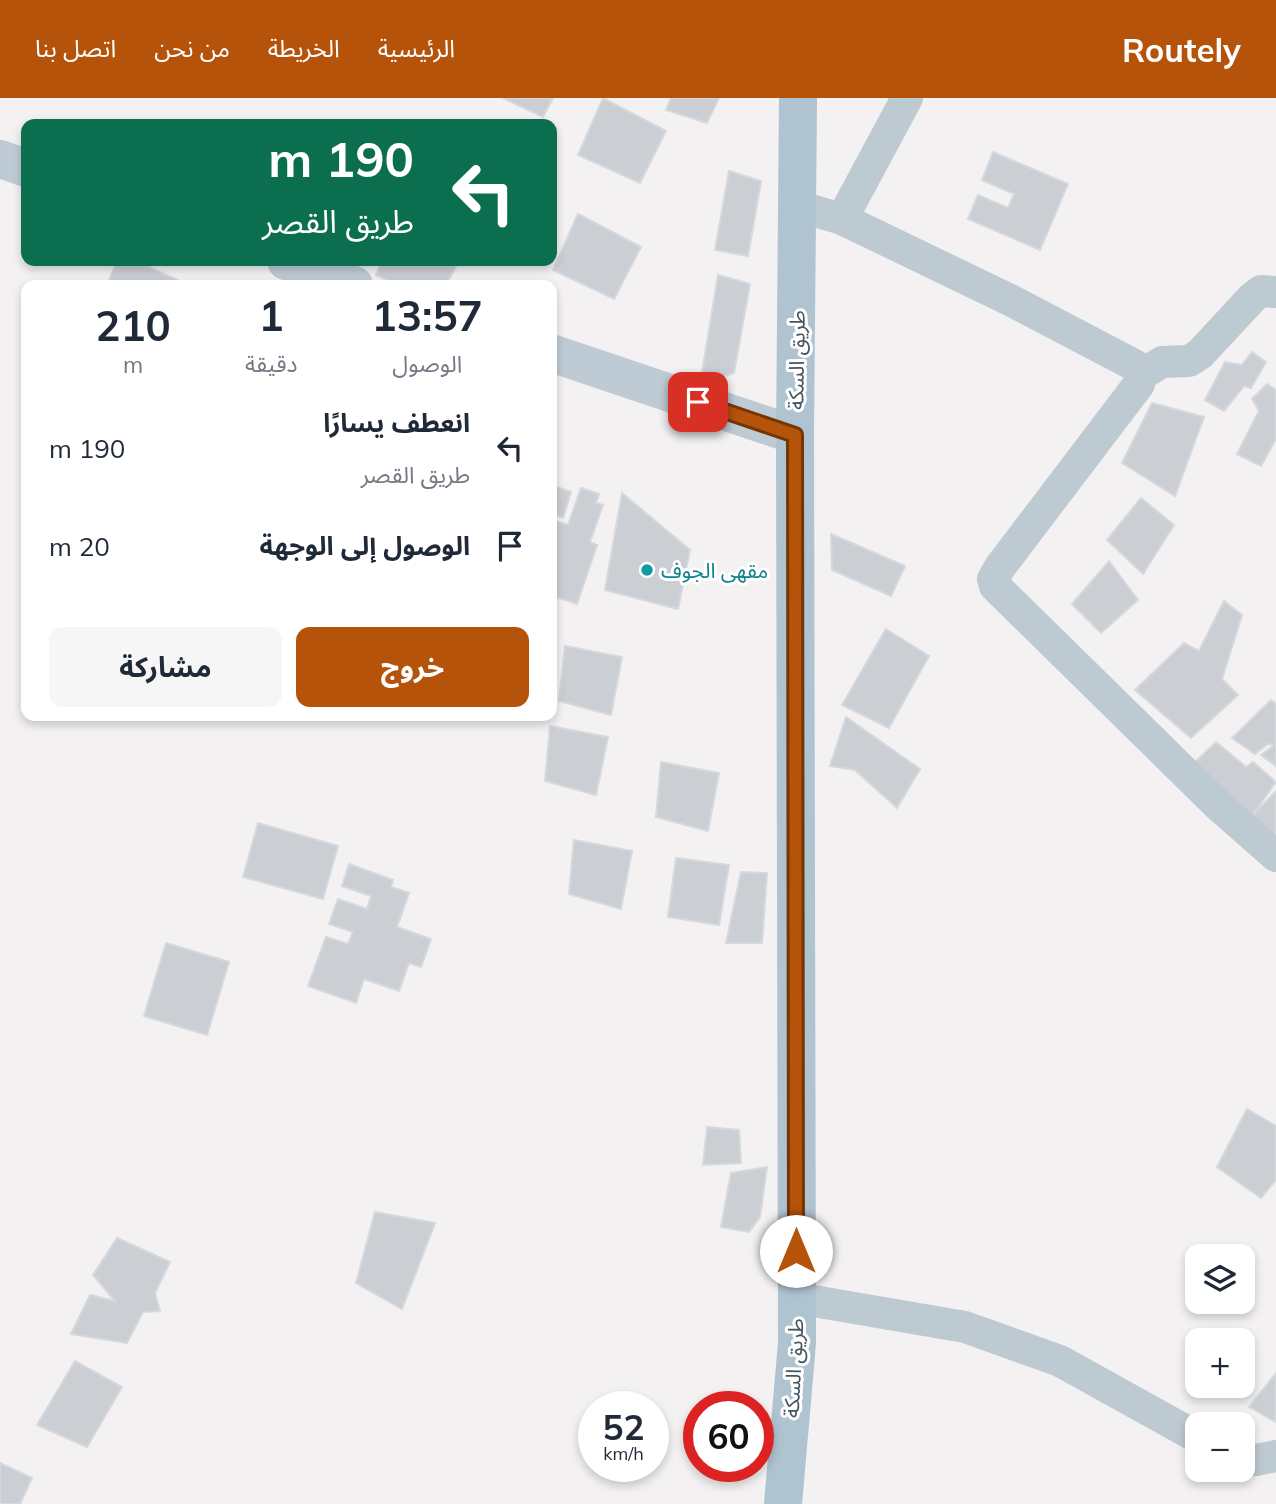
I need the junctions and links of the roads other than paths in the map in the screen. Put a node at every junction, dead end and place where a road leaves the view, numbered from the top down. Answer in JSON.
{"nodes":[{"id":1,"x":798,"y":98,"type":"edge"},
{"id":2,"x":907,"y":98,"type":"edge"},
{"id":3,"x":0,"y":159,"type":"edge"},
{"id":4,"x":21,"y":166,"type":"edge"},
{"id":5,"x":797,"y":206,"type":"junction"},
{"id":6,"x":842,"y":219,"type":"junction"},
{"id":7,"x":300,"y":266,"type":"edge"},
{"id":8,"x":340,"y":280,"type":"edge"},
{"id":9,"x":1276,"y":292,"type":"edge"},
{"id":10,"x":557,"y":355,"type":"edge"},
{"id":11,"x":1141,"y":375,"type":"junction"},
{"id":12,"x":795,"y":435,"type":"junction"},
{"id":13,"x":1276,"y":856,"type":"edge"},
{"id":14,"x":796,"y":1298,"type":"junction"},
{"id":15,"x":1185,"y":1430,"type":"edge"},
{"id":16,"x":1276,"y":1456,"type":"edge"},
{"id":17,"x":1255,"y":1460,"type":"edge"},
{"id":18,"x":783,"y":1504,"type":"edge"}],
"edges":[{"from":1,"to":5,"type":"main road","name":"طريق السكة"},
{"from":2,"to":6,"type":"street"},
{"from":3,"to":4,"type":"street"},
{"from":5,"to":6,"type":"street"},
{"from":5,"to":12,"type":"main road","name":"طريق السكة"},
{"from":6,"to":11,"type":"street"},
{"from":7,"to":8,"type":"street"},
{"from":9,"to":11,"type":"street"},
{"from":10,"to":12,"type":"street"},
{"from":11,"to":13,"type":"street"},
{"from":12,"to":14,"type":"main road","name":"طريق السكة"},
{"from":14,"to":15,"type":"street"},
{"from":14,"to":18,"type":"main road","name":"طريق السكة"},
{"from":16,"to":17,"type":"street"}]}
